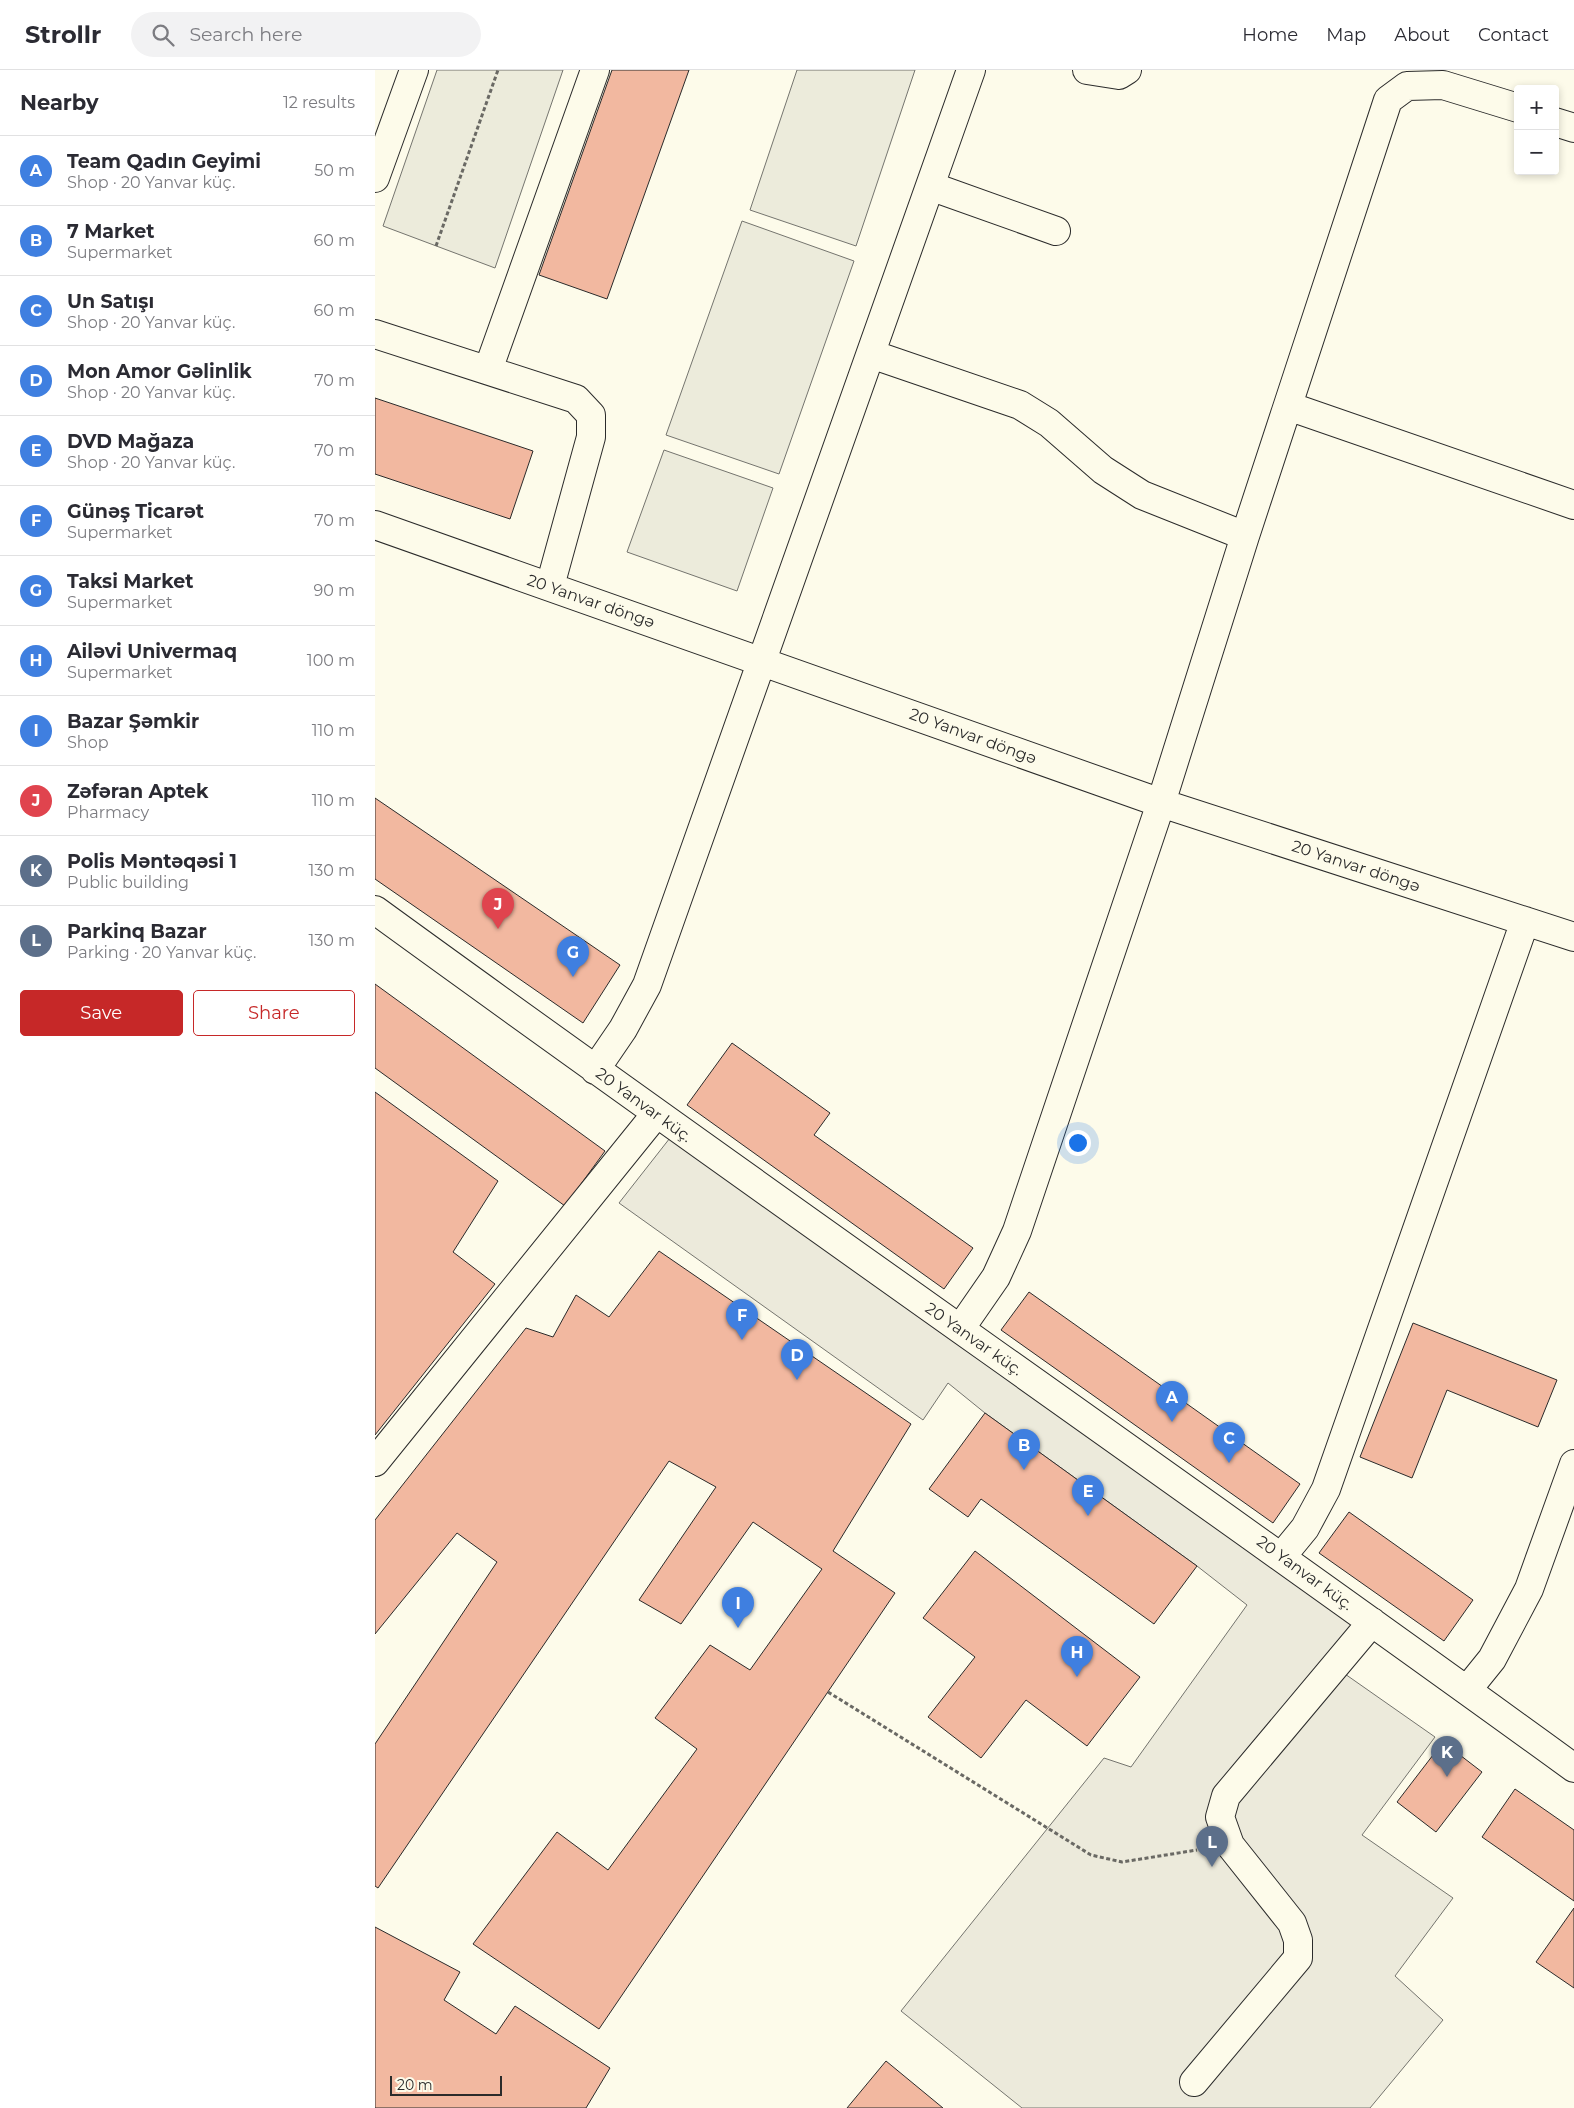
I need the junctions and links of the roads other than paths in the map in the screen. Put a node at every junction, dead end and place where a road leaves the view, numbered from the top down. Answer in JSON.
{"nodes":[{"id":1,"x":414,"y":70,"type":"edge"},
{"id":2,"x":595,"y":70,"type":"edge"},
{"id":3,"x":971,"y":70,"type":"edge"},
{"id":4,"x":1087,"y":70,"type":"edge"},
{"id":5,"x":1127,"y":70,"type":"edge"},
{"id":6,"x":1405,"y":78,"type":"edge"},
{"id":7,"x":1514,"y":107,"type":"edge"},
{"id":8,"x":1559,"y":123,"type":"edge"},
{"id":9,"x":1574,"y":128,"type":"edge"},
{"id":10,"x":375,"y":178,"type":"edge"},
{"id":11,"x":930,"y":186,"type":"junction"},
{"id":12,"x":1056,"y":231,"type":"dead end"},
{"id":13,"x":375,"y":334,"type":"edge"},
{"id":14,"x":871,"y":354,"type":"junction"},
{"id":15,"x":487,"y":370,"type":"junction"},
{"id":16,"x":1288,"y":406,"type":"junction"},
{"id":17,"x":1574,"y":506,"type":"edge"},
{"id":18,"x":375,"y":525,"type":"edge"},
{"id":19,"x":1245,"y":536,"type":"junction"},
{"id":20,"x":549,"y":586,"type":"junction"},
{"id":21,"x":762,"y":661,"type":"junction"},
{"id":22,"x":1161,"y":803,"type":"junction"},
{"id":23,"x":375,"y":910,"type":"edge"},
{"id":24,"x":1525,"y":921,"type":"junction"},
{"id":25,"x":1574,"y":938,"type":"edge"},
{"id":26,"x":595,"y":1070,"type":"junction"},
{"id":27,"x":656,"y":1114,"type":"junction"},
{"id":28,"x":960,"y":1329,"type":"junction"},
{"id":29,"x":375,"y":1462,"type":"edge"},
{"id":30,"x":1574,"y":1464,"type":"edge"},
{"id":31,"x":1282,"y":1556,"type":"junction"},
{"id":32,"x":1372,"y":1622,"type":"junction"},
{"id":33,"x":1467,"y":1690,"type":"junction"},
{"id":34,"x":1574,"y":1768,"type":"edge"},
{"id":35,"x":1194,"y":2082,"type":"dead end"}],
"edges":[{"from":1,"to":10,"type":"street"},
{"from":2,"to":15,"type":"street"},
{"from":3,"to":11,"type":"street"},
{"from":4,"to":5,"type":"street"},
{"from":6,"to":7,"type":"street"},
{"from":6,"to":16,"type":"street"},
{"from":8,"to":9,"type":"street"},
{"from":11,"to":12,"type":"street"},
{"from":11,"to":14,"type":"street"},
{"from":13,"to":15,"type":"street"},
{"from":14,"to":19,"type":"street"},
{"from":14,"to":21,"type":"street"},
{"from":15,"to":20,"type":"street"},
{"from":16,"to":17,"type":"street"},
{"from":16,"to":19,"type":"street"},
{"from":18,"to":20,"type":"street","name":"20 Yanvar döngə"},
{"from":19,"to":22,"type":"street"},
{"from":20,"to":21,"type":"street","name":"20 Yanvar döngə"},
{"from":21,"to":22,"type":"street","name":"20 Yanvar döngə"},
{"from":21,"to":26,"type":"street"},
{"from":22,"to":24,"type":"street","name":"20 Yanvar döngə"},
{"from":22,"to":28,"type":"street"},
{"from":23,"to":26,"type":"street","name":"20 Yanvar küç."},
{"from":24,"to":25,"type":"street","name":"20 Yanvar döngə"},
{"from":24,"to":31,"type":"street"},
{"from":26,"to":27,"type":"street","name":"20 Yanvar küç."},
{"from":27,"to":28,"type":"street","name":"20 Yanvar küç."},
{"from":27,"to":29,"type":"street"},
{"from":28,"to":31,"type":"street","name":"20 Yanvar küç."},
{"from":30,"to":33,"type":"street"},
{"from":31,"to":32,"type":"street","name":"20 Yanvar küç."},
{"from":32,"to":33,"type":"street","name":"20 Yanvar küç."},
{"from":32,"to":35,"type":"street"},
{"from":33,"to":34,"type":"street","name":"20 Yanvar küç."}]}
